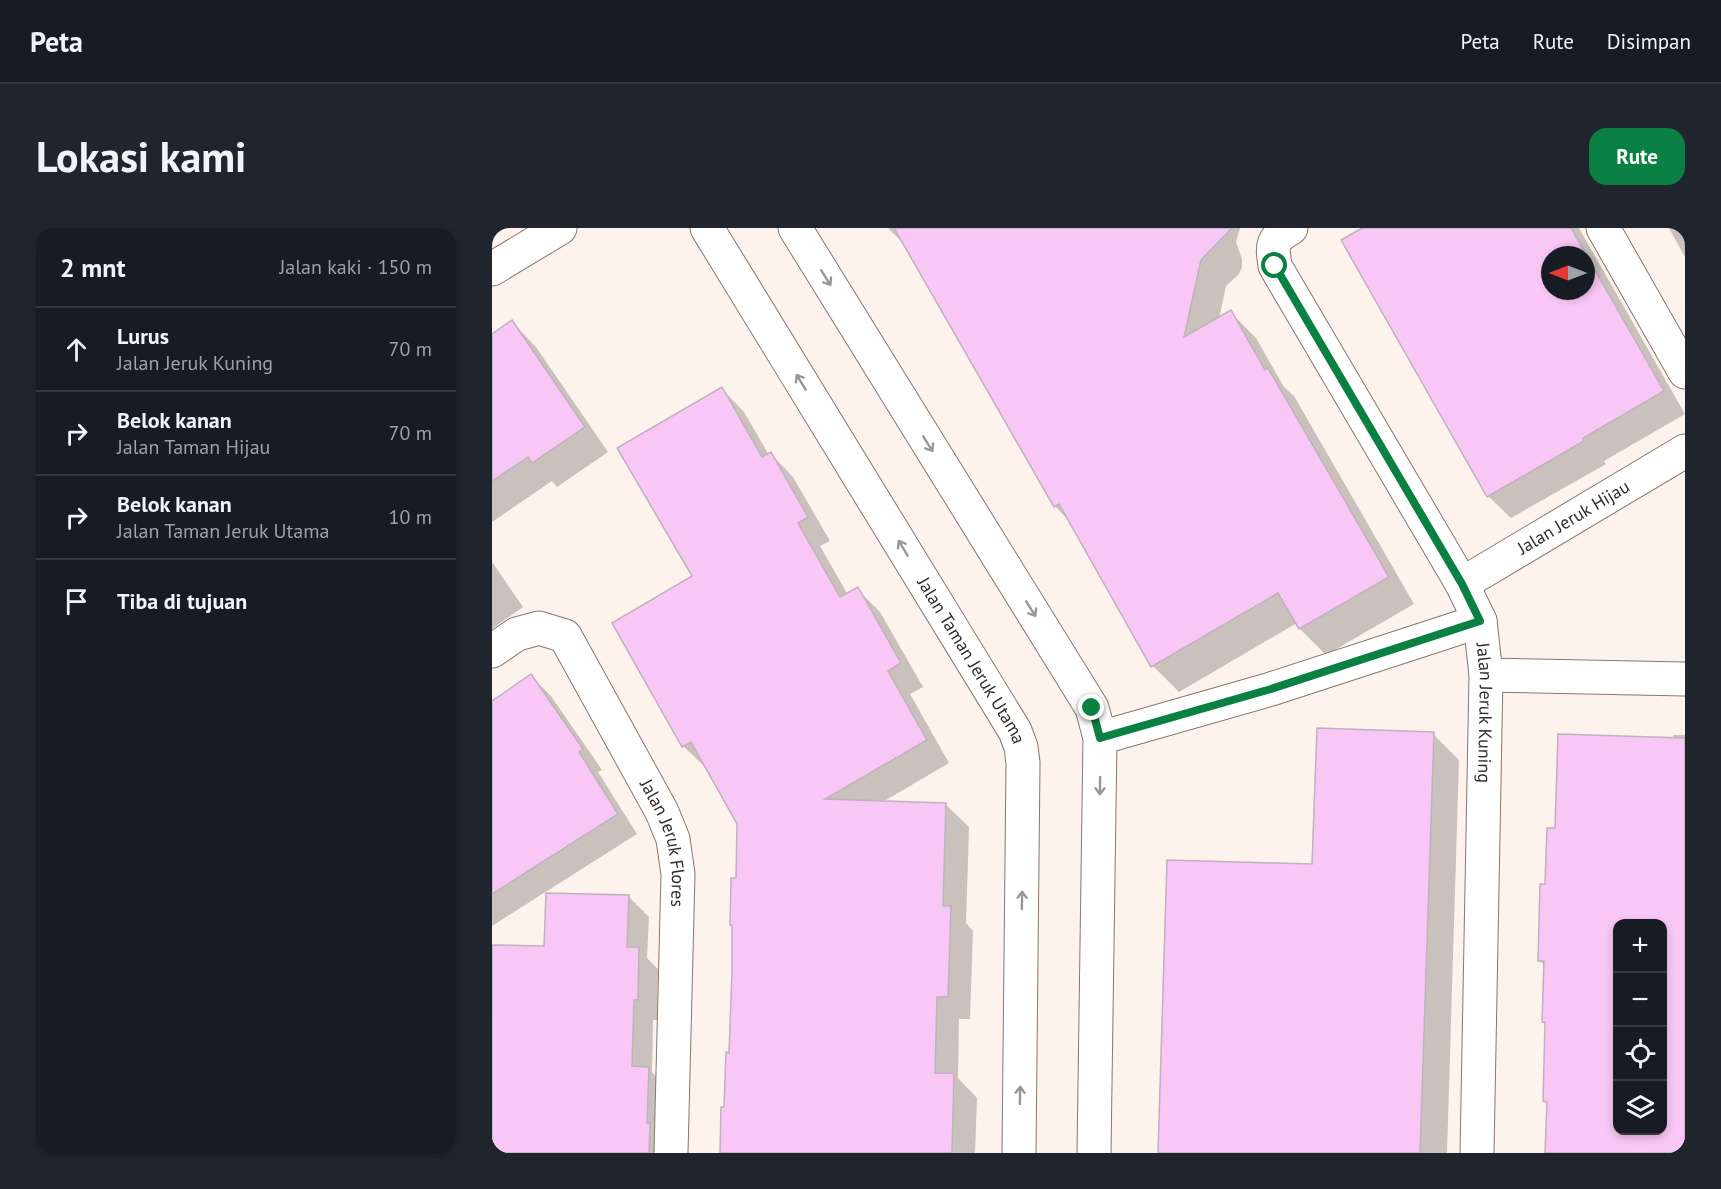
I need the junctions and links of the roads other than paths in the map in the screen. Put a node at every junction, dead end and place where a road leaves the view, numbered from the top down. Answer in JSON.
{"nodes":[{"id":1,"x":560,"y":228,"type":"edge"},
{"id":2,"x":707,"y":228,"type":"edge"},
{"id":3,"x":795,"y":228,"type":"edge"},
{"id":4,"x":1291,"y":228,"type":"edge"},
{"id":5,"x":1603,"y":228,"type":"edge"},
{"id":6,"x":492,"y":269,"type":"edge"},
{"id":7,"x":1685,"y":372,"type":"edge"},
{"id":8,"x":1685,"y":451,"type":"edge"},
{"id":9,"x":1462,"y":584,"type":"junction"},
{"id":10,"x":1480,"y":621,"type":"junction"},
{"id":11,"x":492,"y":651,"type":"edge"},
{"id":12,"x":1486,"y":675,"type":"junction"},
{"id":13,"x":1685,"y":679,"type":"edge"},
{"id":14,"x":1100,"y":738,"type":"junction"},
{"id":15,"x":671,"y":1153,"type":"edge"},
{"id":16,"x":1019,"y":1153,"type":"edge"},
{"id":17,"x":1094,"y":1153,"type":"edge"},
{"id":18,"x":1477,"y":1153,"type":"edge"}],
"edges":[{"from":1,"to":6,"type":"street"},
{"from":16,"to":2,"type":"street","name":"Jalan Taman Jeruk Utama","one_way":true},
{"from":3,"to":14,"type":"street","one_way":true},
{"from":4,"to":9,"type":"street","name":"Jalan Jeruk Kuning"},
{"from":5,"to":7,"type":"street"},
{"from":8,"to":9,"type":"street","name":"Jalan Jeruk Hijau"},
{"from":9,"to":10,"type":"street","name":"Jalan Jeruk Kuning"},
{"from":10,"to":12,"type":"street","name":"Jalan Jeruk Kuning"},
{"from":10,"to":14,"type":"street"},
{"from":11,"to":15,"type":"street","name":"Jalan Jeruk Flores"},
{"from":12,"to":13,"type":"street"},
{"from":12,"to":18,"type":"street","name":"Jalan Jeruk Kuning"},
{"from":14,"to":17,"type":"street","one_way":true}]}
